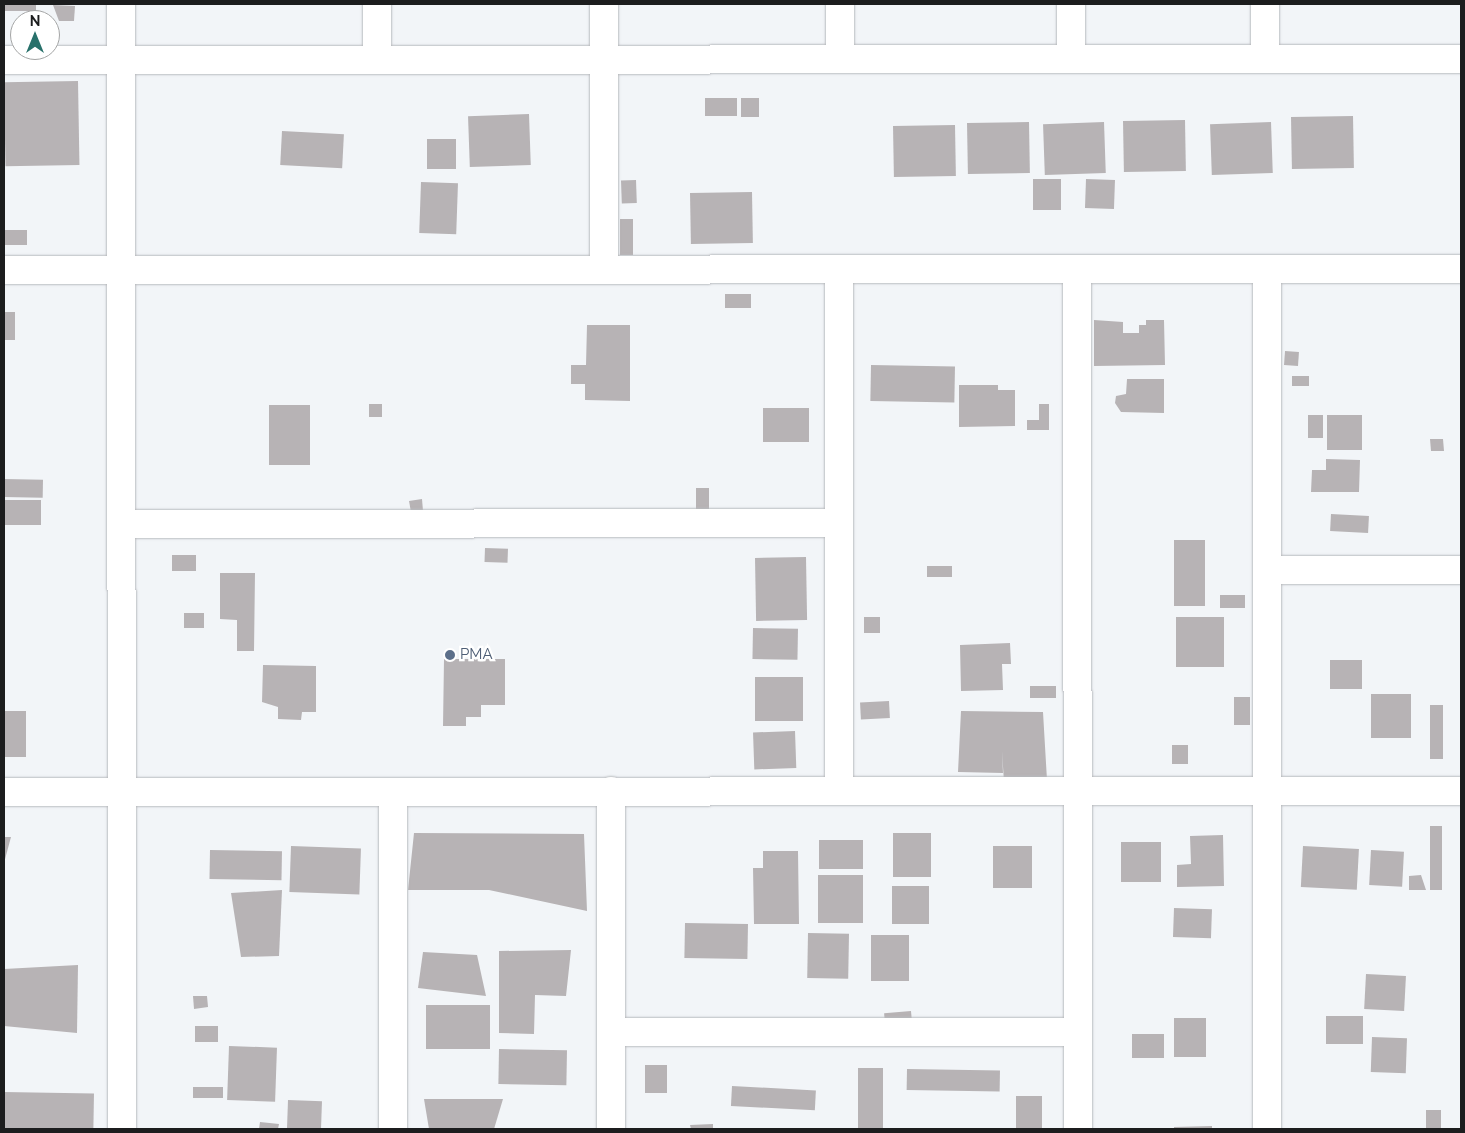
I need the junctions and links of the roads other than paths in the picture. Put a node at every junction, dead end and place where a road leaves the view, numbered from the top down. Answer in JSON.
{"nodes":[{"id":1,"x":121,"y":4,"type":"edge"},
{"id":2,"x":377,"y":4,"type":"edge"},
{"id":3,"x":604,"y":4,"type":"edge"},
{"id":4,"x":840,"y":4,"type":"edge"},
{"id":5,"x":1072,"y":4,"type":"edge"},
{"id":6,"x":1265,"y":4,"type":"edge"},
{"id":7,"x":4,"y":60,"type":"edge"},
{"id":8,"x":121,"y":60,"type":"junction"},
{"id":9,"x":377,"y":60,"type":"junction"},
{"id":10,"x":604,"y":60,"type":"junction"},
{"id":11,"x":840,"y":60,"type":"junction"},
{"id":12,"x":1072,"y":60,"type":"junction"},
{"id":13,"x":1265,"y":60,"type":"junction"},
{"id":14,"x":1461,"y":60,"type":"edge"},
{"id":15,"x":1267,"y":269,"type":"junction"},
{"id":16,"x":1461,"y":269,"type":"edge"},
{"id":17,"x":4,"y":270,"type":"edge"},
{"id":18,"x":121,"y":270,"type":"junction"},
{"id":19,"x":604,"y":270,"type":"junction"},
{"id":20,"x":839,"y":270,"type":"junction"},
{"id":21,"x":1077,"y":270,"type":"junction"},
{"id":22,"x":839,"y":523,"type":"junction"},
{"id":23,"x":121,"y":524,"type":"junction"},
{"id":24,"x":1267,"y":570,"type":"junction"},
{"id":25,"x":1461,"y":570,"type":"edge"},
{"id":26,"x":611,"y":791,"type":"junction"},
{"id":27,"x":839,"y":791,"type":"junction"},
{"id":28,"x":1078,"y":791,"type":"junction"},
{"id":29,"x":1267,"y":791,"type":"junction"},
{"id":30,"x":1461,"y":791,"type":"edge"},
{"id":31,"x":4,"y":792,"type":"edge"},
{"id":32,"x":122,"y":792,"type":"junction"},
{"id":33,"x":393,"y":792,"type":"junction"},
{"id":34,"x":611,"y":1032,"type":"junction"},
{"id":35,"x":1078,"y":1032,"type":"junction"},
{"id":36,"x":122,"y":1129,"type":"edge"},
{"id":37,"x":393,"y":1129,"type":"edge"},
{"id":38,"x":611,"y":1129,"type":"edge"},
{"id":39,"x":1078,"y":1129,"type":"edge"},
{"id":40,"x":1267,"y":1129,"type":"edge"}],
"edges":[{"from":1,"to":8,"type":"street"},
{"from":2,"to":9,"type":"street"},
{"from":3,"to":10,"type":"street"},
{"from":4,"to":11,"type":"street"},
{"from":5,"to":12,"type":"street"},
{"from":6,"to":13,"type":"street"},
{"from":7,"to":8,"type":"street"},
{"from":8,"to":9,"type":"street"},
{"from":8,"to":18,"type":"street"},
{"from":9,"to":10,"type":"street"},
{"from":10,"to":11,"type":"street"},
{"from":10,"to":19,"type":"street"},
{"from":11,"to":12,"type":"street"},
{"from":12,"to":13,"type":"street"},
{"from":13,"to":14,"type":"street"},
{"from":15,"to":16,"type":"street"},
{"from":15,"to":21,"type":"street"},
{"from":15,"to":24,"type":"street"},
{"from":17,"to":18,"type":"street"},
{"from":18,"to":19,"type":"street"},
{"from":18,"to":23,"type":"street"},
{"from":19,"to":20,"type":"street"},
{"from":20,"to":21,"type":"street"},
{"from":20,"to":22,"type":"street"},
{"from":21,"to":28,"type":"street"},
{"from":22,"to":23,"type":"street"},
{"from":22,"to":27,"type":"street"},
{"from":23,"to":32,"type":"street"},
{"from":24,"to":25,"type":"street"},
{"from":24,"to":29,"type":"street"},
{"from":26,"to":27,"type":"street"},
{"from":26,"to":33,"type":"street"},
{"from":26,"to":34,"type":"street"},
{"from":27,"to":28,"type":"street"},
{"from":28,"to":29,"type":"street"},
{"from":28,"to":35,"type":"street"},
{"from":29,"to":30,"type":"street"},
{"from":29,"to":40,"type":"street"},
{"from":31,"to":32,"type":"street"},
{"from":32,"to":33,"type":"street"},
{"from":32,"to":36,"type":"street"},
{"from":33,"to":37,"type":"street"},
{"from":34,"to":35,"type":"street"},
{"from":34,"to":38,"type":"street"},
{"from":35,"to":39,"type":"street"}]}
